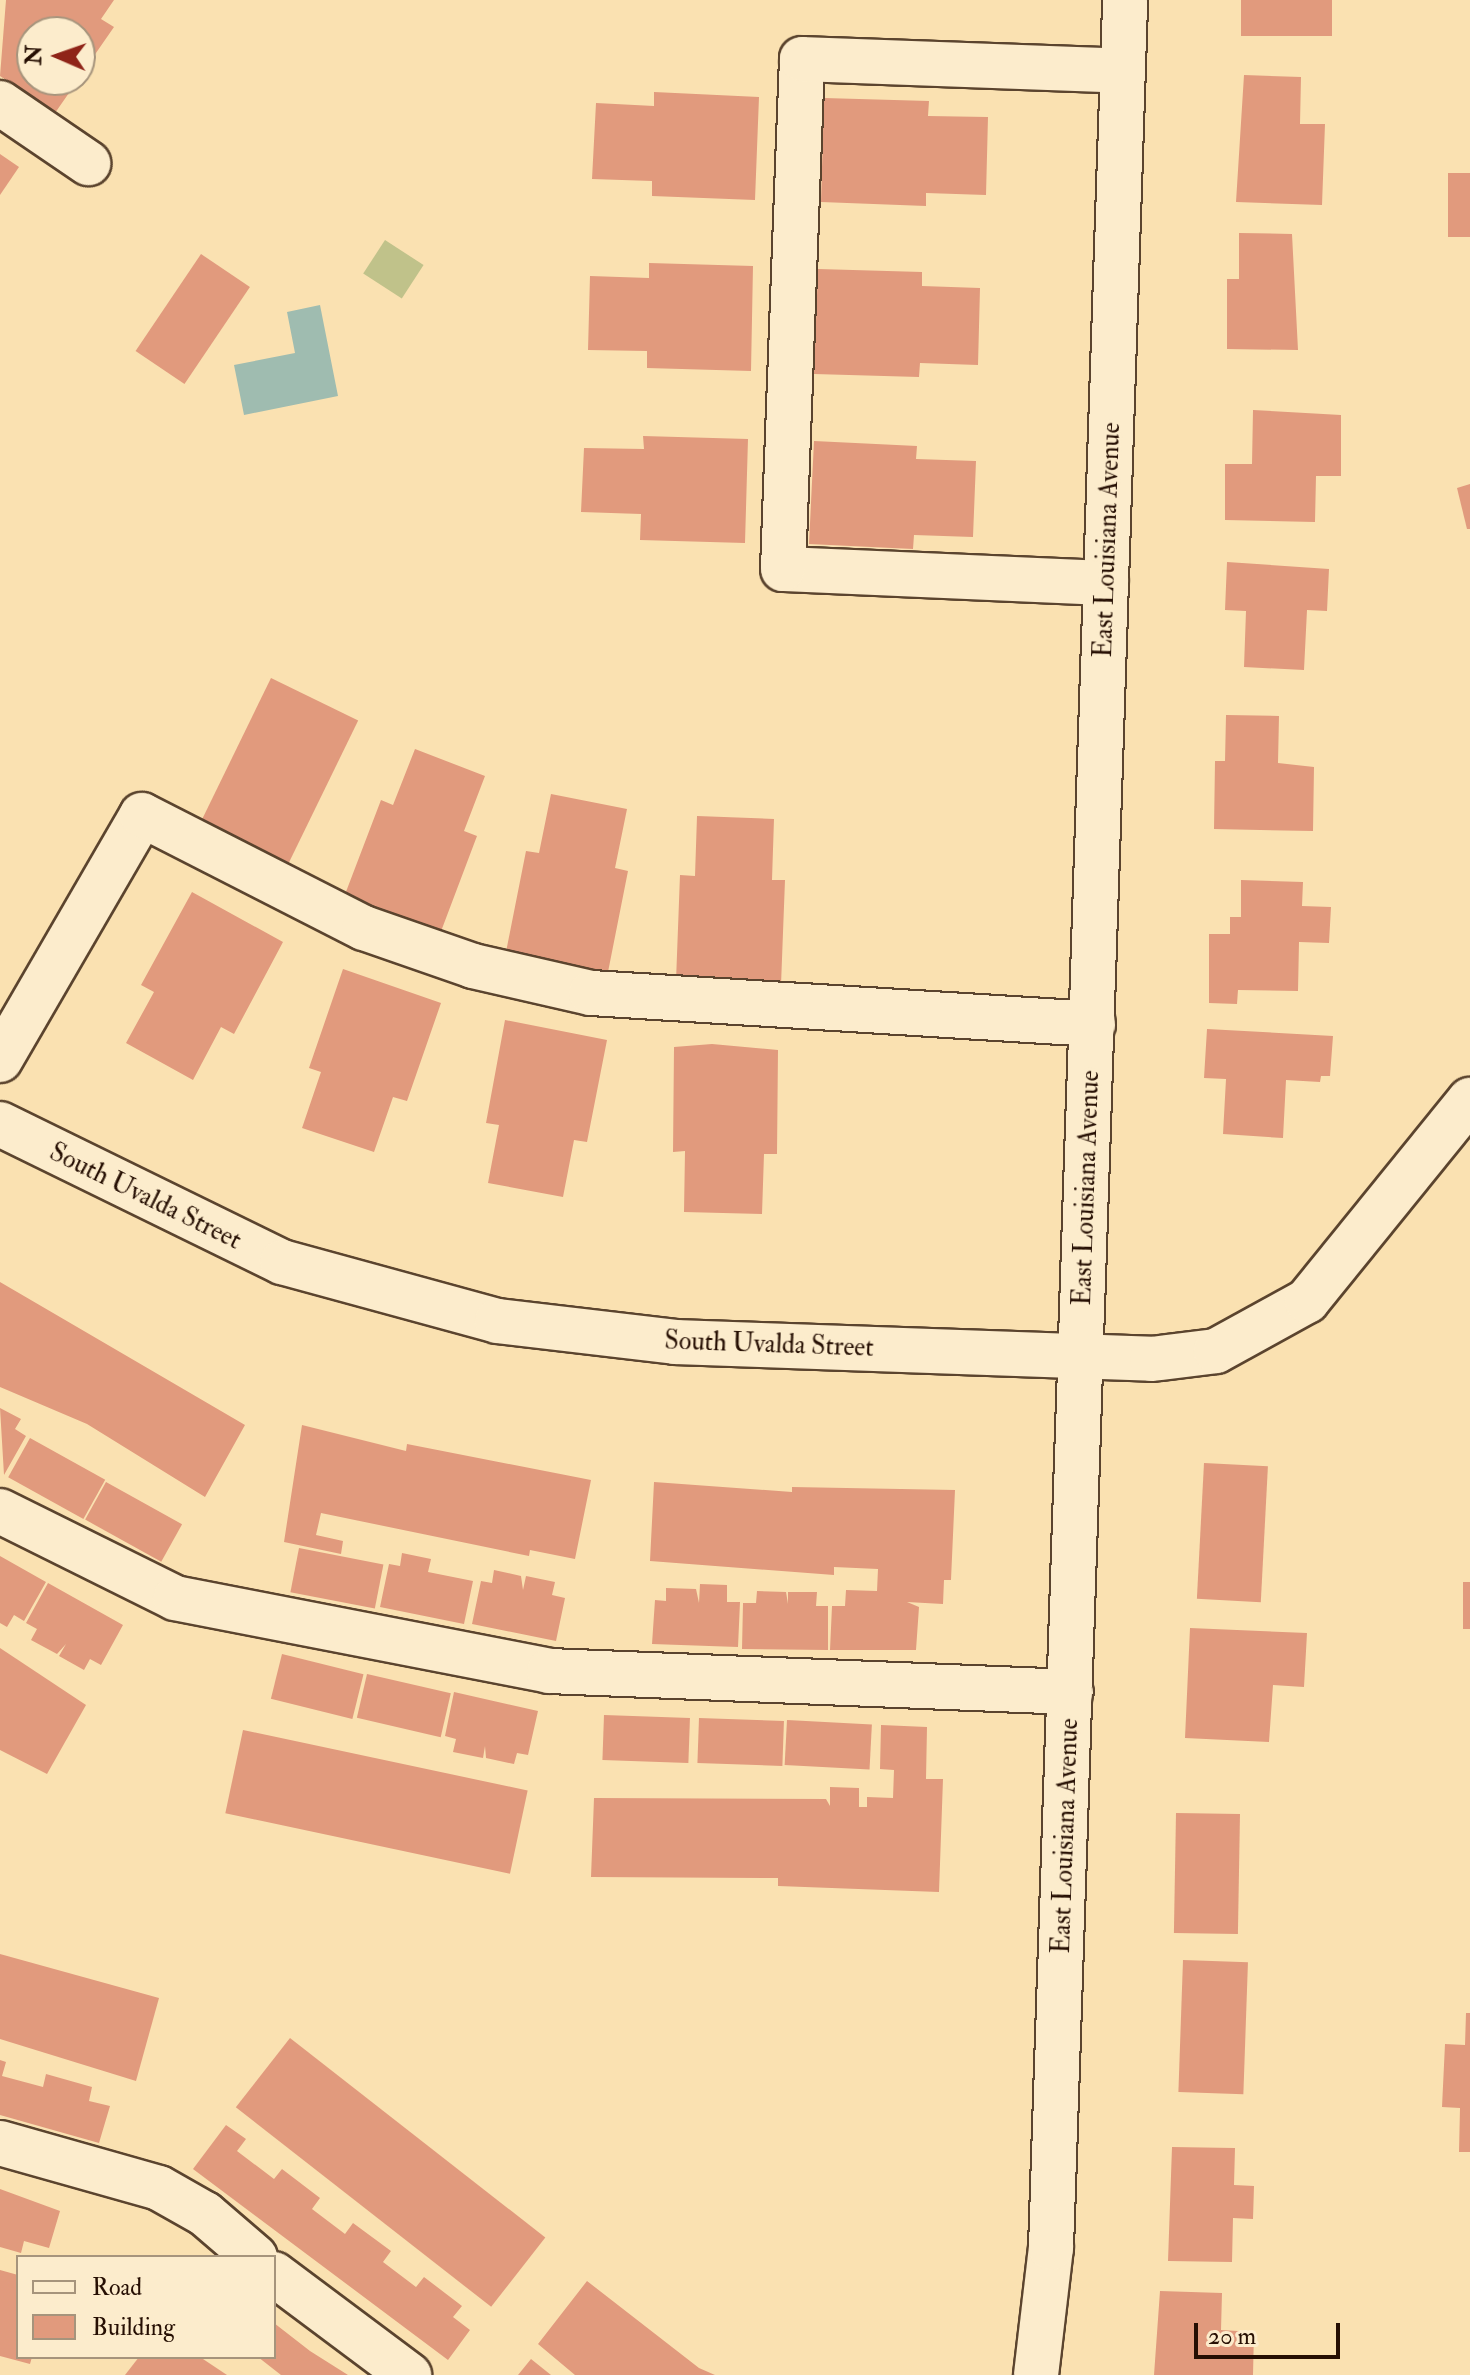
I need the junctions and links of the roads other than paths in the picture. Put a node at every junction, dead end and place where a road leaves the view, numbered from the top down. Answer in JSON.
{"nodes":[{"id":1,"x":1125,"y":0,"type":"edge"},
{"id":2,"x":1123,"y":71,"type":"junction"},
{"id":3,"x":0,"y":103,"type":"edge"},
{"id":4,"x":88,"y":163,"type":"dead end"},
{"id":5,"x":1106,"y":583,"type":"junction"},
{"id":6,"x":1093,"y":1024,"type":"junction"},
{"id":7,"x":0,"y":1060,"type":"edge"},
{"id":8,"x":1470,"y":1100,"type":"edge"},
{"id":9,"x":0,"y":1124,"type":"edge"},
{"id":10,"x":1082,"y":1358,"type":"junction"},
{"id":11,"x":0,"y":1511,"type":"edge"},
{"id":12,"x":1071,"y":1692,"type":"junction"},
{"id":13,"x":0,"y":2143,"type":"edge"},
{"id":14,"x":253,"y":2255,"type":"edge"},
{"id":15,"x":276,"y":2275,"type":"edge"},
{"id":16,"x":409,"y":2375,"type":"edge"},
{"id":17,"x":1036,"y":2375,"type":"edge"}],
"edges":[{"from":1,"to":2,"type":"street","name":"East Louisiana Avenue"},
{"from":2,"to":5,"type":"street","name":"East Louisiana Avenue"},
{"from":2,"to":5,"type":"street"},
{"from":3,"to":4,"type":"street"},
{"from":5,"to":6,"type":"street","name":"East Louisiana Avenue"},
{"from":6,"to":7,"type":"street"},
{"from":6,"to":10,"type":"street","name":"East Louisiana Avenue"},
{"from":8,"to":10,"type":"street","name":"South Uvalda Street"},
{"from":9,"to":10,"type":"street","name":"South Uvalda Street"},
{"from":10,"to":12,"type":"street","name":"East Louisiana Avenue"},
{"from":11,"to":12,"type":"street"},
{"from":12,"to":17,"type":"street","name":"East Louisiana Avenue"},
{"from":13,"to":14,"type":"street"},
{"from":15,"to":16,"type":"street"}]}
